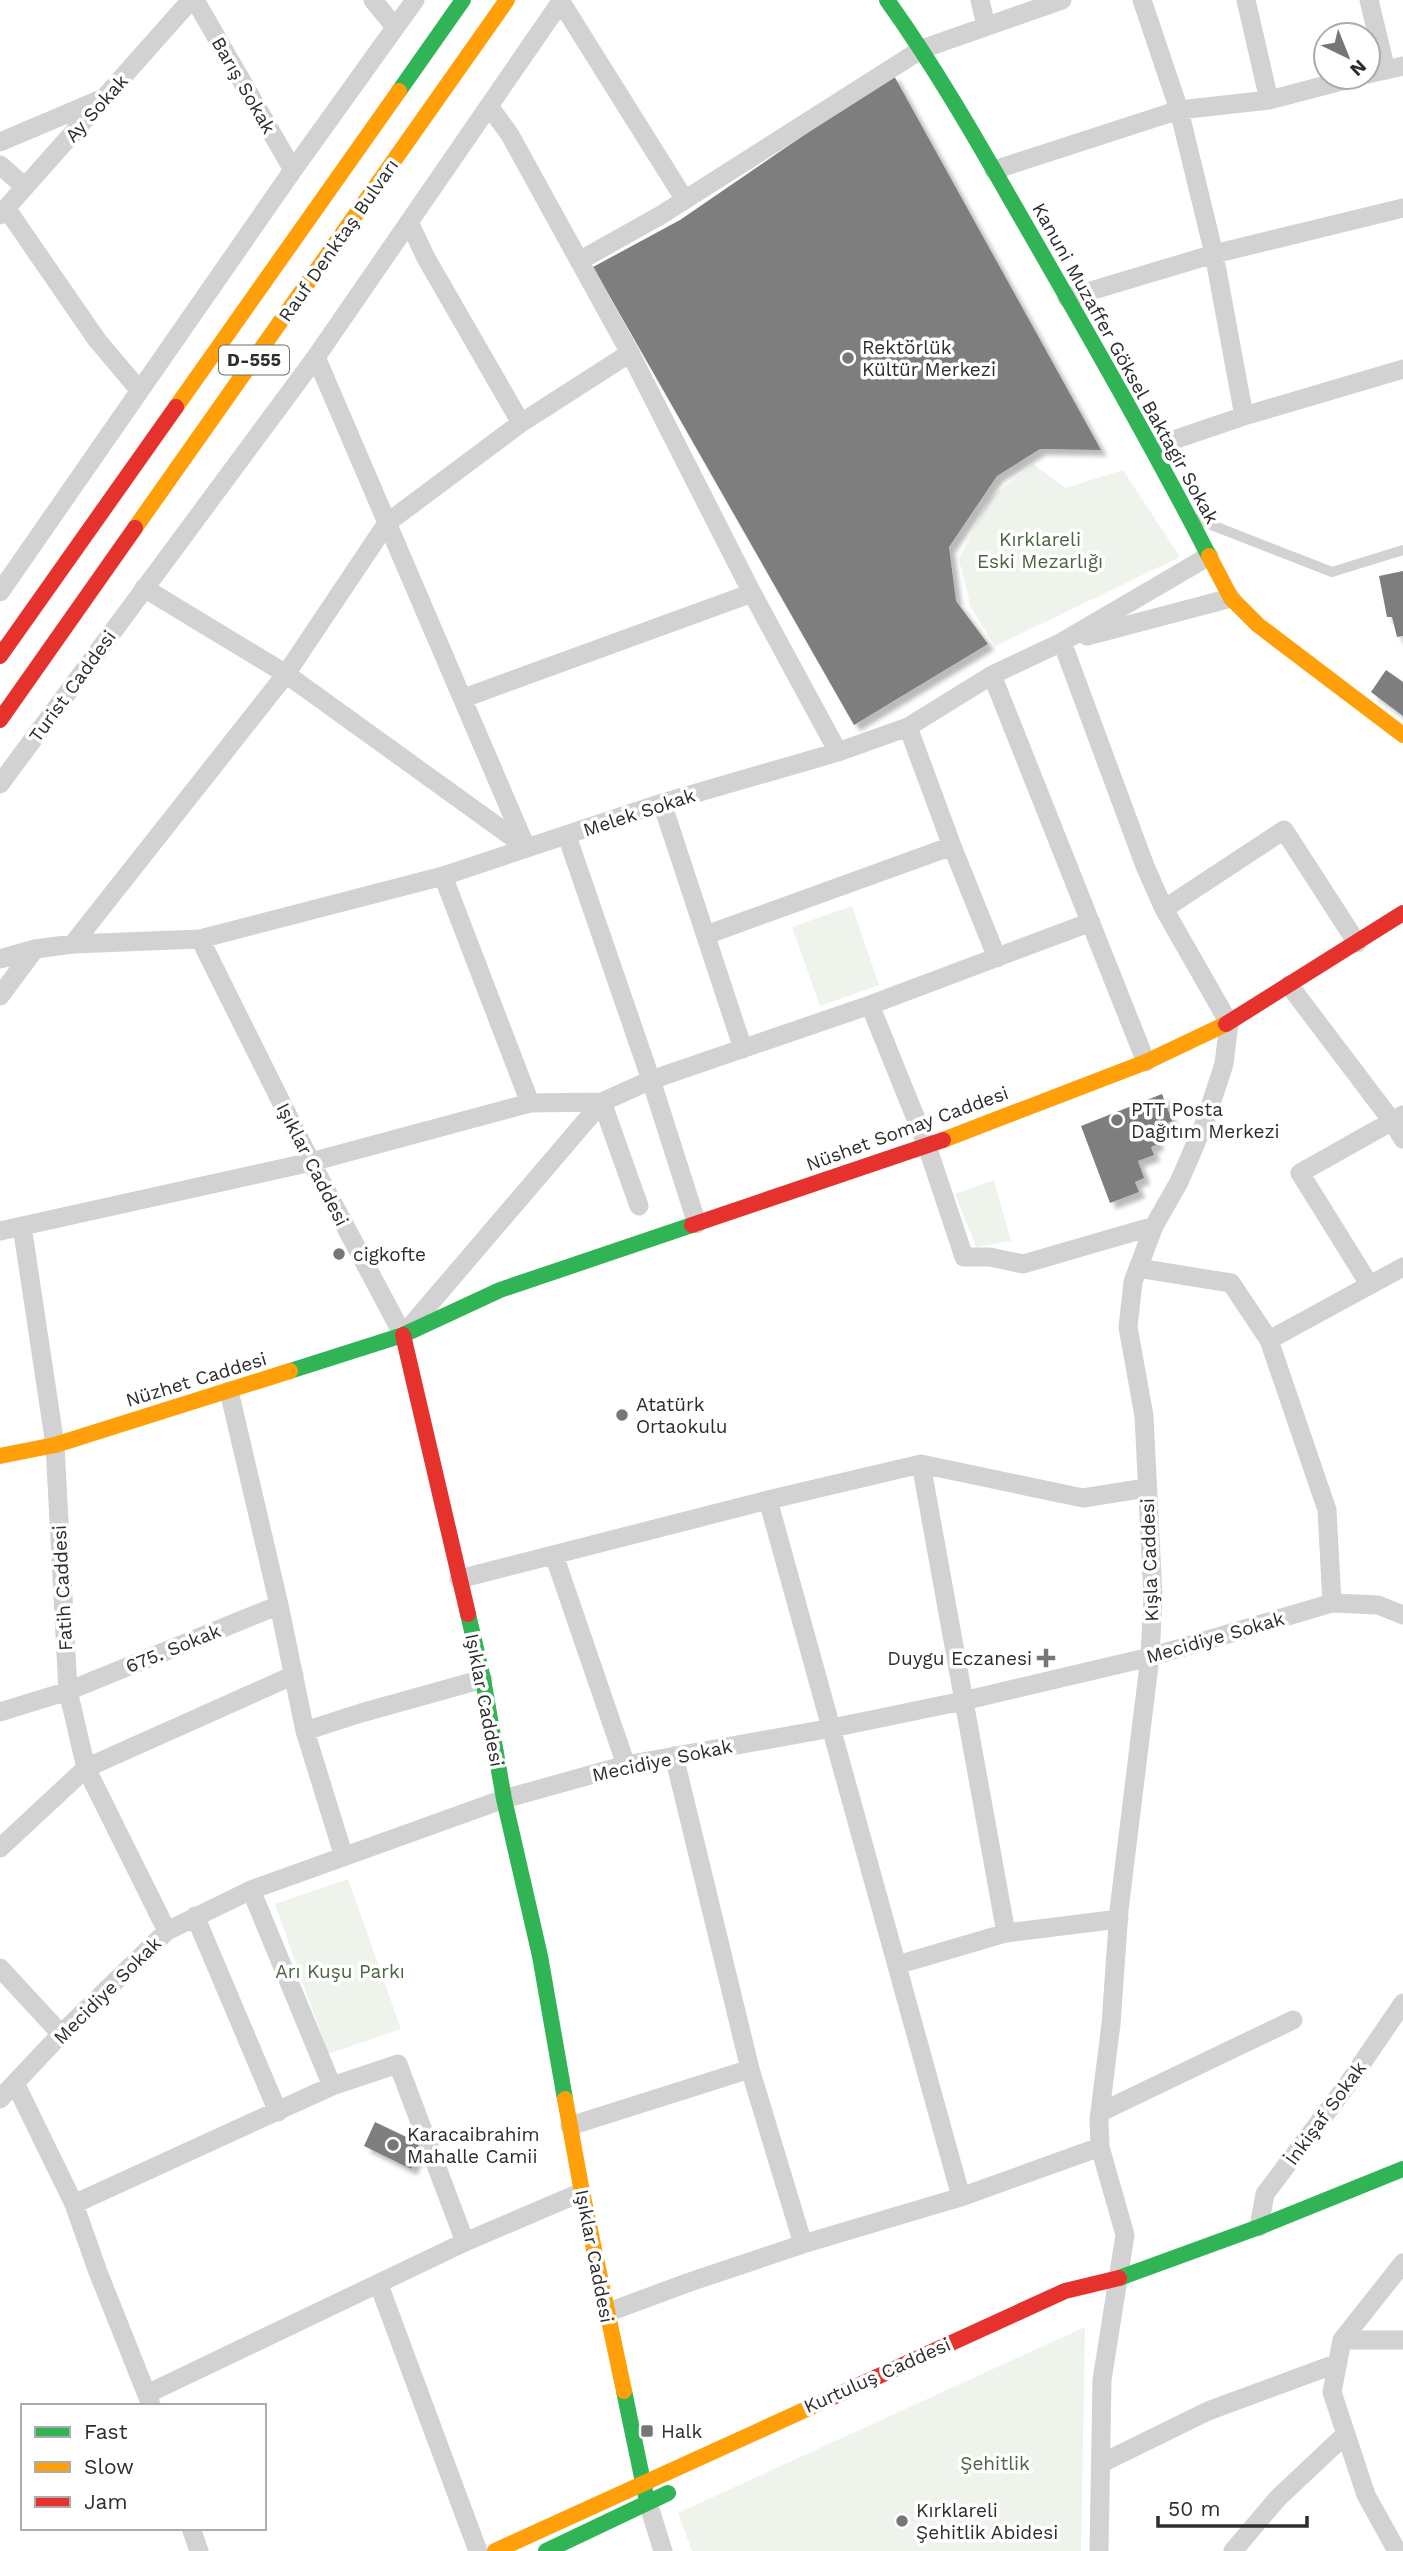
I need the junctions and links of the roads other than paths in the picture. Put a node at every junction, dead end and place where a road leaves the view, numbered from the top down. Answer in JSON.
{"nodes":[{"id":1,"x":193,"y":0,"type":"edge"},
{"id":2,"x":373,"y":0,"type":"edge"},
{"id":3,"x":415,"y":0,"type":"edge"},
{"id":4,"x":463,"y":0,"type":"edge"},
{"id":5,"x":507,"y":0,"type":"edge"},
{"id":6,"x":887,"y":0,"type":"edge"},
{"id":7,"x":981,"y":0,"type":"edge"},
{"id":8,"x":1062,"y":0,"type":"edge"},
{"id":9,"x":1142,"y":0,"type":"edge"},
{"id":10,"x":1246,"y":0,"type":"edge"},
{"id":11,"x":1369,"y":0,"type":"edge"},
{"id":12,"x":561,"y":1,"type":"edge"},
{"id":13,"x":986,"y":26,"type":"junction"},
{"id":14,"x":396,"y":27,"type":"junction"},
{"id":15,"x":922,"y":49,"type":"junction"},
{"id":16,"x":1386,"y":70,"type":"edge"},
{"id":17,"x":1312,"y":89,"type":"edge"},
{"id":18,"x":104,"y":98,"type":"junction"},
{"id":19,"x":1269,"y":100,"type":"junction"},
{"id":20,"x":489,"y":106,"type":"junction"},
{"id":21,"x":1179,"y":110,"type":"junction"},
{"id":22,"x":0,"y":142,"type":"edge"},
{"id":23,"x":0,"y":165,"type":"edge"},
{"id":24,"x":293,"y":170,"type":"junction"},
{"id":25,"x":994,"y":170,"type":"junction"},
{"id":26,"x":25,"y":187,"type":"junction"},
{"id":27,"x":685,"y":200,"type":"junction"},
{"id":28,"x":1403,"y":208,"type":"edge"},
{"id":29,"x":3,"y":211,"type":"edge"},
{"id":30,"x":409,"y":222,"type":"junction"},
{"id":31,"x":1214,"y":254,"type":"junction"},
{"id":32,"x":579,"y":261,"type":"junction"},
{"id":33,"x":1067,"y":298,"type":"junction"},
{"id":34,"x":630,"y":353,"type":"junction"},
{"id":35,"x":317,"y":357,"type":"junction"},
{"id":36,"x":1403,"y":369,"type":"edge"},
{"id":37,"x":140,"y":391,"type":"junction"},
{"id":38,"x":1244,"y":416,"type":"junction"},
{"id":39,"x":521,"y":422,"type":"junction"},
{"id":40,"x":1153,"y":447,"type":"junction"},
{"id":41,"x":1188,"y":516,"type":"junction"},
{"id":42,"x":387,"y":523,"type":"junction"},
{"id":43,"x":1403,"y":550,"type":"edge"},
{"id":44,"x":1209,"y":556,"type":"junction"},
{"id":45,"x":144,"y":588,"type":"junction"},
{"id":46,"x":0,"y":592,"type":"edge"},
{"id":47,"x":752,"y":593,"type":"junction"},
{"id":48,"x":1231,"y":598,"type":"junction"},
{"id":49,"x":1062,"y":642,"type":"junction"},
{"id":50,"x":0,"y":656,"type":"edge"},
{"id":51,"x":286,"y":674,"type":"junction"},
{"id":52,"x":992,"y":675,"type":"junction"},
{"id":53,"x":464,"y":698,"type":"junction"},
{"id":54,"x":0,"y":720,"type":"edge"},
{"id":55,"x":908,"y":727,"type":"junction"},
{"id":56,"x":1403,"y":735,"type":"edge"},
{"id":57,"x":838,"y":752,"type":"junction"},
{"id":58,"x":0,"y":784,"type":"edge"},
{"id":59,"x":662,"y":803,"type":"junction"},
{"id":60,"x":567,"y":836,"type":"junction"},
{"id":61,"x":952,"y":846,"type":"junction"},
{"id":62,"x":526,"y":847,"type":"junction"},
{"id":63,"x":443,"y":876,"type":"junction"},
{"id":64,"x":1164,"y":909,"type":"junction"},
{"id":65,"x":1403,"y":914,"type":"edge"},
{"id":66,"x":1091,"y":922,"type":"junction"},
{"id":67,"x":706,"y":935,"type":"junction"},
{"id":68,"x":200,"y":939,"type":"junction"},
{"id":69,"x":1357,"y":943,"type":"junction"},
{"id":70,"x":73,"y":944,"type":"junction"},
{"id":71,"x":35,"y":949,"type":"junction"},
{"id":72,"x":997,"y":958,"type":"junction"},
{"id":73,"x":0,"y":959,"type":"edge"},
{"id":74,"x":1289,"y":985,"type":"junction"},
{"id":75,"x":0,"y":996,"type":"edge"},
{"id":76,"x":870,"y":1004,"type":"junction"},
{"id":77,"x":1229,"y":1023,"type":"junction"},
{"id":78,"x":743,"y":1049,"type":"junction"},
{"id":79,"x":1146,"y":1062,"type":"junction"},
{"id":80,"x":651,"y":1080,"type":"junction"},
{"id":81,"x":530,"y":1102,"type":"junction"},
{"id":82,"x":601,"y":1102,"type":"junction"},
{"id":83,"x":1397,"y":1118,"type":"edge"},
{"id":84,"x":1403,"y":1139,"type":"edge"},
{"id":85,"x":927,"y":1146,"type":"junction"},
{"id":86,"x":311,"y":1162,"type":"junction"},
{"id":87,"x":639,"y":1206,"type":"dead end"},
{"id":88,"x":697,"y":1224,"type":"junction"},
{"id":89,"x":22,"y":1226,"type":"junction"},
{"id":90,"x":1154,"y":1226,"type":"junction"},
{"id":91,"x":0,"y":1231,"type":"edge"},
{"id":92,"x":1403,"y":1267,"type":"edge"},
{"id":93,"x":1138,"y":1268,"type":"junction"},
{"id":94,"x":1369,"y":1284,"type":"junction"},
{"id":95,"x":403,"y":1335,"type":"junction"},
{"id":96,"x":1269,"y":1340,"type":"junction"},
{"id":97,"x":229,"y":1391,"type":"junction"},
{"id":98,"x":54,"y":1444,"type":"junction"},
{"id":99,"x":0,"y":1456,"type":"edge"},
{"id":100,"x":921,"y":1464,"type":"junction"},
{"id":101,"x":1146,"y":1488,"type":"junction"},
{"id":102,"x":768,"y":1500,"type":"junction"},
{"id":103,"x":554,"y":1555,"type":"junction"},
{"id":104,"x":459,"y":1579,"type":"junction"},
{"id":105,"x":1332,"y":1603,"type":"junction"},
{"id":106,"x":279,"y":1605,"type":"junction"},
{"id":107,"x":1403,"y":1615,"type":"edge"},
{"id":108,"x":1150,"y":1657,"type":"junction"},
{"id":109,"x":293,"y":1675,"type":"junction"},
{"id":110,"x":483,"y":1679,"type":"junction"},
{"id":111,"x":68,"y":1691,"type":"junction"},
{"id":112,"x":963,"y":1701,"type":"junction"},
{"id":113,"x":0,"y":1712,"type":"edge"},
{"id":114,"x":832,"y":1728,"type":"junction"},
{"id":115,"x":305,"y":1731,"type":"junction"},
{"id":116,"x":674,"y":1756,"type":"junction"},
{"id":117,"x":625,"y":1765,"type":"junction"},
{"id":118,"x":86,"y":1768,"type":"junction"},
{"id":119,"x":504,"y":1799,"type":"junction"},
{"id":120,"x":0,"y":1848,"type":"edge"},
{"id":121,"x":344,"y":1857,"type":"junction"},
{"id":122,"x":251,"y":1890,"type":"junction"},
{"id":123,"x":195,"y":1916,"type":"junction"},
{"id":124,"x":1119,"y":1919,"type":"junction"},
{"id":125,"x":166,"y":1931,"type":"junction"},
{"id":126,"x":1006,"y":1933,"type":"junction"},
{"id":127,"x":897,"y":1965,"type":"junction"},
{"id":128,"x":0,"y":1968,"type":"edge"},
{"id":129,"x":1403,"y":2003,"type":"edge"},
{"id":130,"x":1293,"y":2020,"type":"dead end"},
{"id":131,"x":61,"y":2034,"type":"junction"},
{"id":132,"x":750,"y":2069,"type":"junction"},
{"id":133,"x":15,"y":2083,"type":"junction"},
{"id":134,"x":332,"y":2086,"type":"junction"},
{"id":135,"x":0,"y":2099,"type":"edge"},
{"id":136,"x":278,"y":2112,"type":"junction"},
{"id":137,"x":1101,"y":2112,"type":"junction"},
{"id":138,"x":570,"y":2126,"type":"junction"},
{"id":139,"x":1100,"y":2147,"type":"junction"},
{"id":140,"x":1403,"y":2169,"type":"edge"},
{"id":141,"x":582,"y":2192,"type":"junction"},
{"id":142,"x":961,"y":2197,"type":"junction"},
{"id":143,"x":74,"y":2204,"type":"junction"},
{"id":144,"x":1259,"y":2227,"type":"junction"},
{"id":145,"x":466,"y":2242,"type":"junction"},
{"id":146,"x":803,"y":2244,"type":"junction"},
{"id":147,"x":1403,"y":2263,"type":"edge"},
{"id":148,"x":1119,"y":2278,"type":"junction"},
{"id":149,"x":379,"y":2285,"type":"junction"},
{"id":150,"x":1082,"y":2303,"type":"dead end"},
{"id":151,"x":607,"y":2313,"type":"junction"},
{"id":152,"x":1342,"y":2340,"type":"junction"},
{"id":153,"x":1403,"y":2340,"type":"edge"},
{"id":154,"x":1338,"y":2363,"type":"junction"},
{"id":155,"x":149,"y":2400,"type":"edge"},
{"id":156,"x":1346,"y":2434,"type":"junction"},
{"id":157,"x":1102,"y":2463,"type":"junction"},
{"id":158,"x":643,"y":2482,"type":"junction"},
{"id":159,"x":685,"y":2486,"type":"dead end"},
{"id":160,"x":648,"y":2503,"type":"junction"},
{"id":161,"x":192,"y":2530,"type":"edge"},
{"id":162,"x":199,"y":2551,"type":"edge"},
{"id":163,"x":478,"y":2551,"type":"edge"},
{"id":164,"x":495,"y":2551,"type":"edge"},
{"id":165,"x":546,"y":2551,"type":"edge"},
{"id":166,"x":663,"y":2551,"type":"edge"},
{"id":167,"x":1099,"y":2551,"type":"edge"},
{"id":168,"x":1233,"y":2551,"type":"edge"},
{"id":169,"x":1397,"y":2551,"type":"edge"}],
"edges":[{"from":1,"to":18,"type":"street","name":"Ay Sokak"},
{"from":1,"to":24,"type":"street","name":"Barış Sokak"},
{"from":2,"to":14,"type":"street"},
{"from":3,"to":14,"type":"street"},
{"from":4,"to":50,"type":"main road","name":"Rauf Denktaş Bulvarı","number":"D-555"},
{"from":5,"to":54,"type":"main road","name":"Rauf Denktaş Bulvarı","number":"D-555"},
{"from":6,"to":15,"type":"main road","name":"Kanuni Muzaffer Göksel Baktagir Sokak"},
{"from":7,"to":13,"type":"street"},
{"from":8,"to":13,"type":"street"},
{"from":9,"to":21,"type":"street"},
{"from":10,"to":19,"type":"street"},
{"from":11,"to":16,"type":"street"},
{"from":12,"to":20,"type":"street","name":"Turist Caddesi"},
{"from":12,"to":27,"type":"street"},
{"from":13,"to":15,"type":"street"},
{"from":14,"to":24,"type":"street"},
{"from":15,"to":25,"type":"main road","name":"Kanuni Muzaffer Göksel Baktagir Sokak"},
{"from":15,"to":27,"type":"street"},
{"from":17,"to":19,"type":"street"},
{"from":18,"to":22,"type":"street"},
{"from":18,"to":26,"type":"street","name":"Ay Sokak"},
{"from":19,"to":21,"type":"street"},
{"from":20,"to":30,"type":"street","name":"Turist Caddesi"},
{"from":20,"to":32,"type":"street"},
{"from":21,"to":25,"type":"street"},
{"from":21,"to":31,"type":"street"},
{"from":23,"to":26,"type":"street"},
{"from":24,"to":37,"type":"street"},
{"from":25,"to":33,"type":"main road","name":"Kanuni Muzaffer Göksel Baktagir Sokak"},
{"from":26,"to":29,"type":"street","name":"Ay Sokak"},
{"from":27,"to":32,"type":"street"},
{"from":28,"to":31,"type":"street"},
{"from":29,"to":37,"type":"street"},
{"from":30,"to":35,"type":"street","name":"Turist Caddesi"},
{"from":30,"to":39,"type":"street"},
{"from":31,"to":33,"type":"street"},
{"from":31,"to":38,"type":"street"},
{"from":32,"to":34,"type":"street"},
{"from":33,"to":40,"type":"main road","name":"Kanuni Muzaffer Göksel Baktagir Sokak"},
{"from":34,"to":39,"type":"street"},
{"from":34,"to":47,"type":"street"},
{"from":35,"to":42,"type":"street"},
{"from":35,"to":45,"type":"street","name":"Turist Caddesi"},
{"from":36,"to":38,"type":"street"},
{"from":37,"to":46,"type":"street"},
{"from":38,"to":40,"type":"street"},
{"from":39,"to":42,"type":"street"},
{"from":40,"to":41,"type":"main road","name":"Kanuni Muzaffer Göksel Baktagir Sokak"},
{"from":41,"to":43,"type":"lane"},
{"from":41,"to":44,"type":"main road","name":"Kanuni Muzaffer Göksel Baktagir Sokak"},
{"from":42,"to":51,"type":"street"},
{"from":42,"to":53,"type":"street"},
{"from":44,"to":48,"type":"main road","name":"Kanuni Muzaffer Göksel Baktagir Sokak"},
{"from":44,"to":49,"type":"street","name":"Melek Sokak"},
{"from":45,"to":51,"type":"street"},
{"from":45,"to":58,"type":"street","name":"Turist Caddesi"},
{"from":47,"to":53,"type":"street"},
{"from":47,"to":57,"type":"street"},
{"from":48,"to":49,"type":"street","name":"Melek Sokak"},
{"from":48,"to":56,"type":"main road","name":"Kanuni Muzaffer Göksel Baktagir Sokak"},
{"from":49,"to":52,"type":"street","name":"Melek Sokak"},
{"from":49,"to":64,"type":"street"},
{"from":51,"to":62,"type":"street"},
{"from":51,"to":70,"type":"street"},
{"from":52,"to":55,"type":"street","name":"Melek Sokak"},
{"from":52,"to":66,"type":"street"},
{"from":53,"to":62,"type":"street"},
{"from":55,"to":57,"type":"street","name":"Melek Sokak"},
{"from":55,"to":61,"type":"street"},
{"from":57,"to":59,"type":"street","name":"Melek Sokak"},
{"from":59,"to":60,"type":"street","name":"Melek Sokak"},
{"from":59,"to":67,"type":"street"},
{"from":60,"to":62,"type":"street","name":"Melek Sokak"},
{"from":60,"to":80,"type":"street"},
{"from":61,"to":67,"type":"street"},
{"from":61,"to":72,"type":"street"},
{"from":62,"to":63,"type":"street","name":"Melek Sokak"},
{"from":63,"to":68,"type":"street","name":"Melek Sokak"},
{"from":63,"to":81,"type":"street"},
{"from":64,"to":69,"type":"street"},
{"from":64,"to":77,"type":"street"},
{"from":65,"to":69,"type":"main road","name":"Nüshet Somay Caddesi"},
{"from":66,"to":72,"type":"street"},
{"from":66,"to":79,"type":"street"},
{"from":67,"to":78,"type":"street"},
{"from":68,"to":70,"type":"street","name":"Melek Sokak"},
{"from":68,"to":86,"type":"street","name":"Işıklar Caddesi"},
{"from":69,"to":74,"type":"main road","name":"Nüshet Somay Caddesi"},
{"from":70,"to":71,"type":"street","name":"Melek Sokak"},
{"from":71,"to":73,"type":"street","name":"Melek Sokak"},
{"from":71,"to":75,"type":"street"},
{"from":72,"to":76,"type":"street"},
{"from":74,"to":77,"type":"main road","name":"Nüshet Somay Caddesi"},
{"from":74,"to":83,"type":"street"},
{"from":76,"to":78,"type":"street"},
{"from":76,"to":85,"type":"street"},
{"from":77,"to":79,"type":"main road","name":"Nüshet Somay Caddesi"},
{"from":77,"to":90,"type":"street","name":"Kışla Caddesi"},
{"from":78,"to":80,"type":"street"},
{"from":79,"to":85,"type":"main road","name":"Nüshet Somay Caddesi"},
{"from":80,"to":82,"type":"street"},
{"from":80,"to":88,"type":"street"},
{"from":81,"to":82,"type":"street"},
{"from":81,"to":86,"type":"street"},
{"from":82,"to":87,"type":"street"},
{"from":82,"to":95,"type":"street"},
{"from":83,"to":84,"type":"street"},
{"from":83,"to":94,"type":"street"},
{"from":85,"to":88,"type":"main road","name":"Nüshet Somay Caddesi"},
{"from":85,"to":90,"type":"street"},
{"from":86,"to":89,"type":"street"},
{"from":86,"to":95,"type":"street","name":"Işıklar Caddesi"},
{"from":88,"to":95,"type":"main road","name":"Nüshet Somay Caddesi"},
{"from":89,"to":91,"type":"street"},
{"from":89,"to":98,"type":"street","name":"Fatih Caddesi"},
{"from":90,"to":93,"type":"street","name":"Kışla Caddesi"},
{"from":92,"to":94,"type":"street"},
{"from":93,"to":96,"type":"street"},
{"from":93,"to":101,"type":"street","name":"Kışla Caddesi"},
{"from":94,"to":96,"type":"street"},
{"from":95,"to":97,"type":"main road","name":"Nüzhet Caddesi"},
{"from":95,"to":104,"type":"main road","name":"Işıklar Caddesi"},
{"from":96,"to":105,"type":"street"},
{"from":97,"to":98,"type":"main road","name":"Nüzhet Caddesi"},
{"from":97,"to":106,"type":"street"},
{"from":98,"to":99,"type":"main road","name":"Nüzhet Caddesi"},
{"from":98,"to":111,"type":"street","name":"Fatih Caddesi"},
{"from":100,"to":101,"type":"street"},
{"from":100,"to":102,"type":"street"},
{"from":100,"to":112,"type":"street"},
{"from":101,"to":108,"type":"street","name":"Kışla Caddesi"},
{"from":102,"to":103,"type":"street"},
{"from":102,"to":114,"type":"street"},
{"from":103,"to":104,"type":"street"},
{"from":103,"to":117,"type":"street"},
{"from":104,"to":110,"type":"main road","name":"Işıklar Caddesi"},
{"from":105,"to":107,"type":"street","name":"Mecidiye Sokak"},
{"from":105,"to":108,"type":"street","name":"Mecidiye Sokak"},
{"from":106,"to":109,"type":"street"},
{"from":106,"to":111,"type":"street","name":"675. Sokak"},
{"from":108,"to":112,"type":"street","name":"Mecidiye Sokak"},
{"from":108,"to":124,"type":"street","name":"Kışla Caddesi"},
{"from":109,"to":115,"type":"street"},
{"from":109,"to":118,"type":"street"},
{"from":110,"to":115,"type":"street"},
{"from":110,"to":119,"type":"main road","name":"Işıklar Caddesi"},
{"from":111,"to":113,"type":"street","name":"675. Sokak"},
{"from":111,"to":118,"type":"street","name":"Fatih Caddesi"},
{"from":112,"to":114,"type":"street","name":"Mecidiye Sokak"},
{"from":112,"to":126,"type":"street"},
{"from":114,"to":116,"type":"street","name":"Mecidiye Sokak"},
{"from":114,"to":127,"type":"street"},
{"from":115,"to":121,"type":"street"},
{"from":116,"to":117,"type":"street","name":"Mecidiye Sokak"},
{"from":116,"to":132,"type":"street"},
{"from":117,"to":119,"type":"street","name":"Mecidiye Sokak"},
{"from":118,"to":120,"type":"street"},
{"from":118,"to":125,"type":"street","name":"Fatih Caddesi"},
{"from":119,"to":121,"type":"street","name":"Mecidiye Sokak"},
{"from":119,"to":138,"type":"main road","name":"Işıklar Caddesi"},
{"from":121,"to":122,"type":"street","name":"Mecidiye Sokak"},
{"from":122,"to":123,"type":"street","name":"Mecidiye Sokak"},
{"from":122,"to":134,"type":"street"},
{"from":123,"to":125,"type":"street","name":"Mecidiye Sokak"},
{"from":123,"to":136,"type":"street"},
{"from":124,"to":126,"type":"street"},
{"from":124,"to":137,"type":"street","name":"Kışla Caddesi"},
{"from":125,"to":131,"type":"street","name":"Mecidiye Sokak"},
{"from":126,"to":127,"type":"street"},
{"from":127,"to":142,"type":"street"},
{"from":128,"to":131,"type":"street"},
{"from":129,"to":144,"type":"street","name":"İnkişaf Sokak"},
{"from":130,"to":137,"type":"street"},
{"from":131,"to":133,"type":"street","name":"Mecidiye Sokak"},
{"from":132,"to":138,"type":"street"},
{"from":132,"to":146,"type":"street"},
{"from":133,"to":135,"type":"street","name":"Mecidiye Sokak"},
{"from":133,"to":143,"type":"street"},
{"from":134,"to":136,"type":"street"},
{"from":134,"to":145,"type":"street"},
{"from":136,"to":143,"type":"street"},
{"from":137,"to":139,"type":"street","name":"Kışla Caddesi"},
{"from":138,"to":141,"type":"main road","name":"Işıklar Caddesi"},
{"from":139,"to":142,"type":"street"},
{"from":139,"to":148,"type":"street","name":"Kışla Caddesi"},
{"from":140,"to":144,"type":"main road","name":"Kurtuluş Caddesi"},
{"from":141,"to":145,"type":"street"},
{"from":141,"to":151,"type":"main road","name":"Işıklar Caddesi"},
{"from":142,"to":146,"type":"street"},
{"from":143,"to":155,"type":"street"},
{"from":144,"to":148,"type":"main road","name":"Kurtuluş Caddesi"},
{"from":145,"to":149,"type":"street"},
{"from":146,"to":151,"type":"street"},
{"from":147,"to":152,"type":"street"},
{"from":148,"to":150,"type":"main road","name":"Kurtuluş Caddesi"},
{"from":148,"to":157,"type":"street","name":"Kışla Caddesi"},
{"from":148,"to":158,"type":"main road","name":"Kurtuluş Caddesi"},
{"from":149,"to":155,"type":"street"},
{"from":149,"to":163,"type":"street"},
{"from":151,"to":158,"type":"main road","name":"Işıklar Caddesi"},
{"from":152,"to":153,"type":"street"},
{"from":152,"to":154,"type":"street"},
{"from":154,"to":156,"type":"street"},
{"from":154,"to":157,"type":"street"},
{"from":156,"to":168,"type":"street"},
{"from":156,"to":169,"type":"street"},
{"from":157,"to":167,"type":"street","name":"Kışla Caddesi"},
{"from":158,"to":160,"type":"main road","name":"Işıklar Caddesi"},
{"from":158,"to":164,"type":"main road","name":"Kurtuluş Caddesi"},
{"from":159,"to":160,"type":"main road"},
{"from":160,"to":165,"type":"main road"},
{"from":160,"to":166,"type":"street"},
{"from":161,"to":162,"type":"street"}]}
